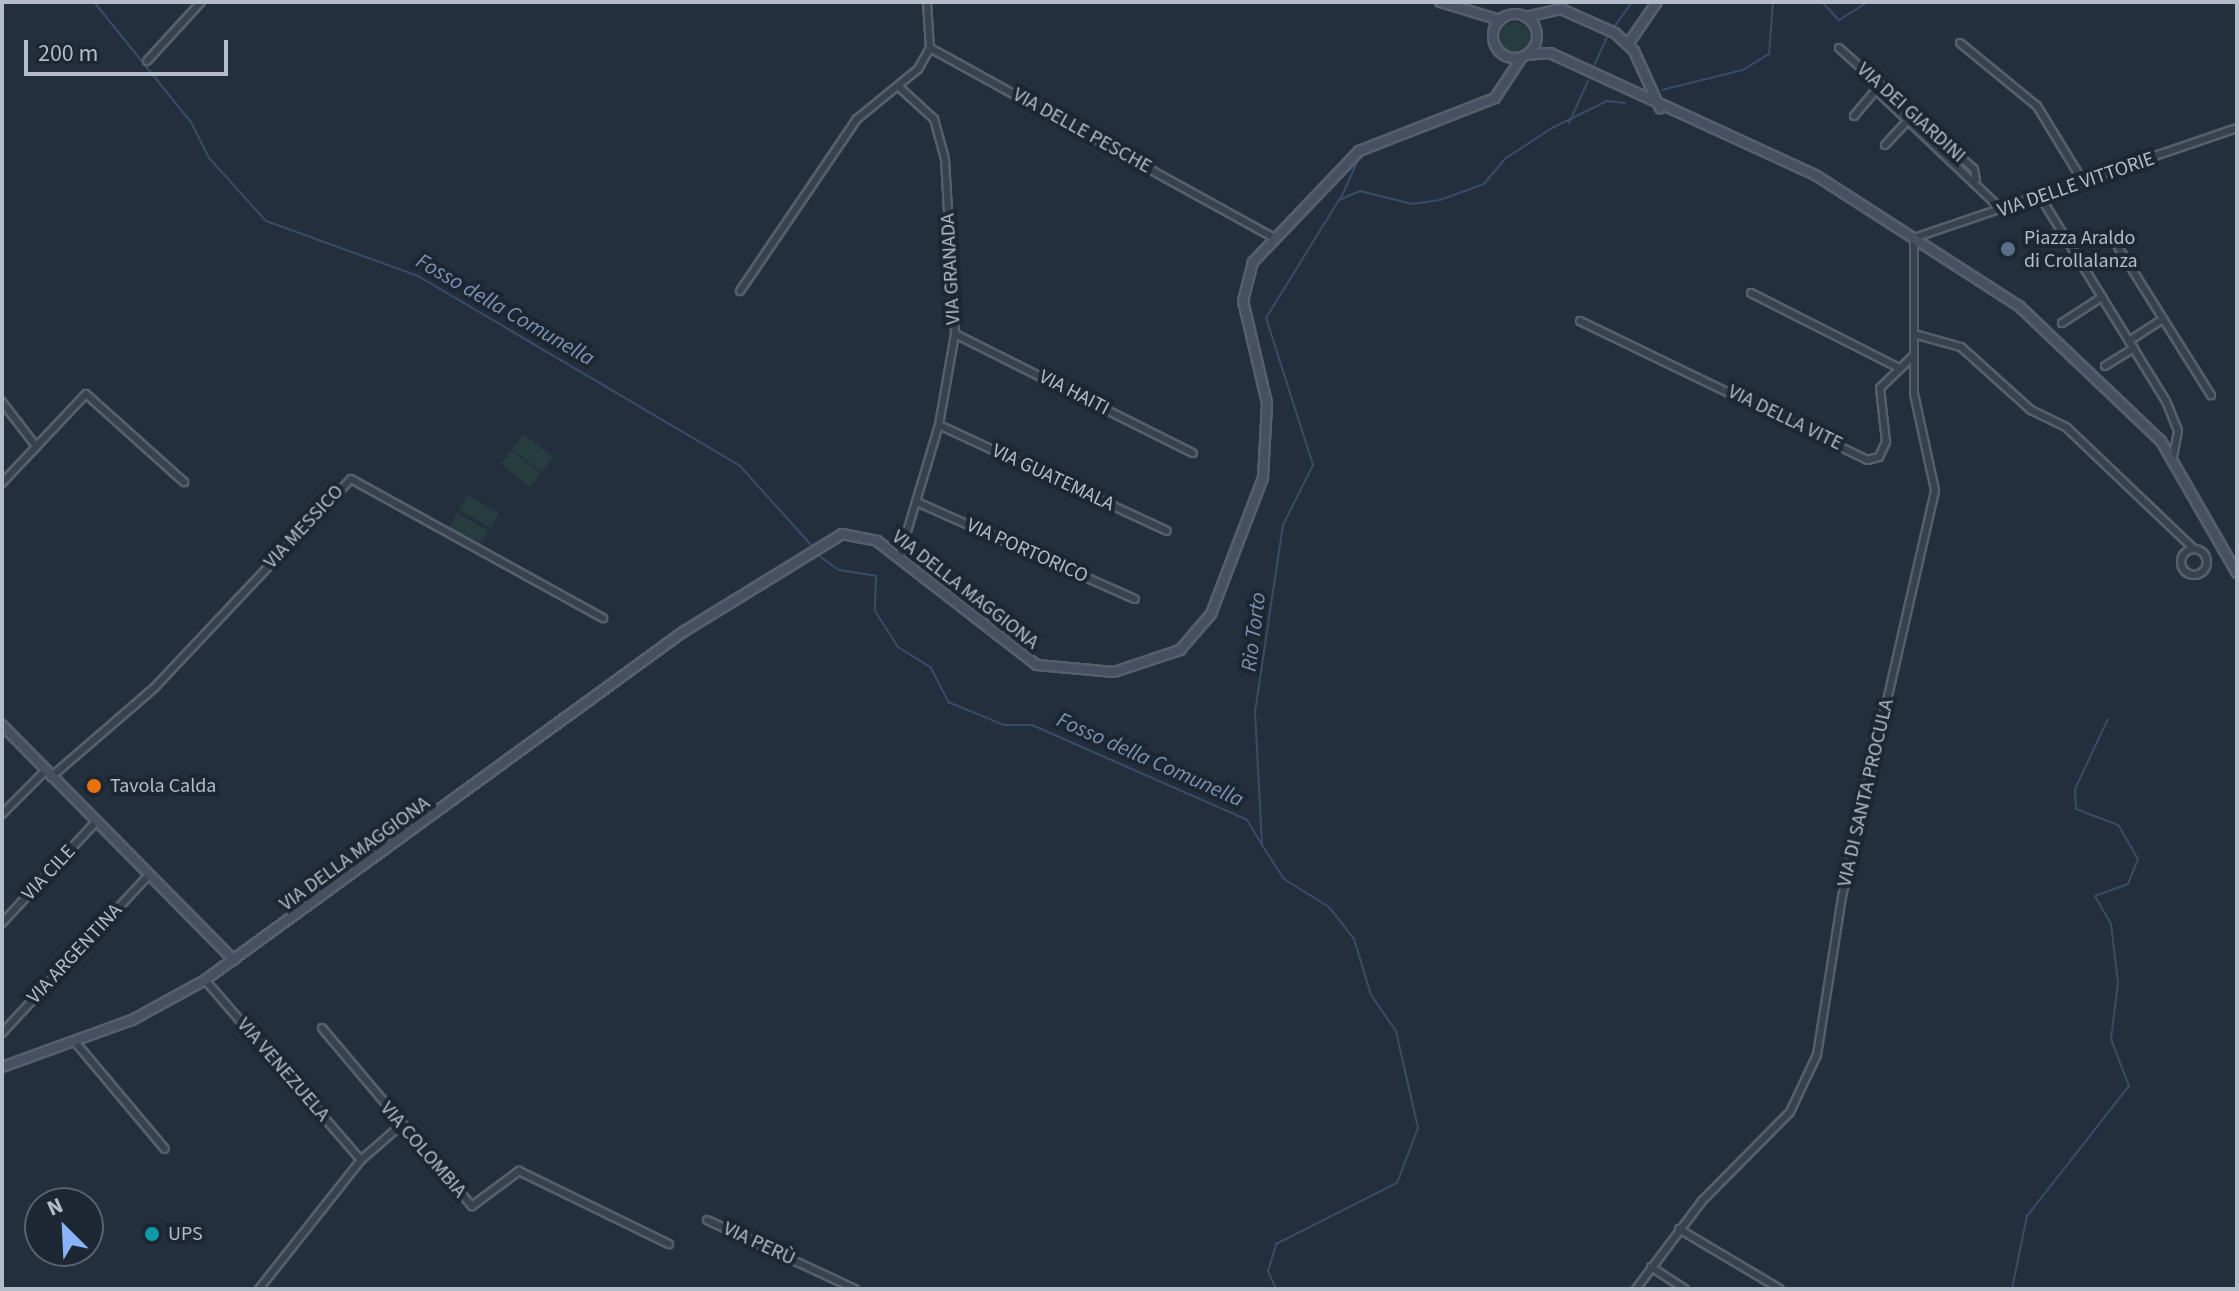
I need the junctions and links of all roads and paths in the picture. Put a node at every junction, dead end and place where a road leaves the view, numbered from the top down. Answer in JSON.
{"nodes":[{"id":1,"x":201,"y":2,"type":"edge"},
{"id":2,"x":927,"y":2,"type":"edge"},
{"id":3,"x":1440,"y":2,"type":"edge"},
{"id":4,"x":1657,"y":2,"type":"edge"},
{"id":5,"x":1547,"y":13,"type":"junction"},
{"id":6,"x":1526,"y":17,"type":"junction"},
{"id":7,"x":1475,"y":18,"type":"junction"},
{"id":8,"x":1501,"y":20,"type":"junction"},
{"id":9,"x":1536,"y":33,"type":"junction"},
{"id":10,"x":1493,"y":37,"type":"junction"},
{"id":11,"x":1960,"y":43,"type":"dead end"},
{"id":12,"x":1628,"y":44,"type":"junction"},
{"id":13,"x":930,"y":48,"type":"junction"},
{"id":14,"x":1839,"y":48,"type":"dead end"},
{"id":15,"x":1550,"y":53,"type":"junction"},
{"id":16,"x":1502,"y":54,"type":"junction"},
{"id":17,"x":1524,"y":56,"type":"junction"},
{"id":18,"x":147,"y":61,"type":"dead end"},
{"id":19,"x":1512,"y":79,"type":"junction"},
{"id":20,"x":898,"y":86,"type":"junction"},
{"id":21,"x":1660,"y":109,"type":"junction"},
{"id":22,"x":1854,"y":116,"type":"dead end"},
{"id":23,"x":1909,"y":119,"type":"junction"},
{"id":24,"x":2237,"y":128,"type":"edge"},
{"id":25,"x":1885,"y":145,"type":"dead end"},
{"id":26,"x":1977,"y":181,"type":"junction"},
{"id":27,"x":2084,"y":183,"type":"junction"},
{"id":28,"x":2041,"y":198,"type":"junction"},
{"id":29,"x":2003,"y":211,"type":"junction"},
{"id":30,"x":1273,"y":237,"type":"junction"},
{"id":31,"x":1914,"y":238,"type":"junction"},
{"id":32,"x":2118,"y":247,"type":"dead end"},
{"id":33,"x":740,"y":291,"type":"dead end"},
{"id":34,"x":1751,"y":293,"type":"dead end"},
{"id":35,"x":2102,"y":297,"type":"junction"},
{"id":36,"x":2163,"y":319,"type":"junction"},
{"id":37,"x":1580,"y":321,"type":"dead end"},
{"id":38,"x":2062,"y":323,"type":"dead end"},
{"id":39,"x":955,"y":334,"type":"junction"},
{"id":40,"x":1914,"y":334,"type":"junction"},
{"id":41,"x":2132,"y":345,"type":"junction"},
{"id":42,"x":1914,"y":355,"type":"junction"},
{"id":43,"x":2105,"y":366,"type":"dead end"},
{"id":44,"x":1897,"y":367,"type":"junction"},
{"id":45,"x":2211,"y":395,"type":"dead end"},
{"id":46,"x":2,"y":402,"type":"edge"},
{"id":47,"x":939,"y":425,"type":"junction"},
{"id":48,"x":36,"y":446,"type":"junction"},
{"id":49,"x":1193,"y":453,"type":"dead end"},
{"id":50,"x":2173,"y":457,"type":"junction"},
{"id":51,"x":184,"y":482,"type":"dead end"},
{"id":52,"x":2,"y":483,"type":"edge"},
{"id":53,"x":919,"y":503,"type":"junction"},
{"id":54,"x":1167,"y":531,"type":"dead end"},
{"id":55,"x":2194,"y":549,"type":"junction"},
{"id":56,"x":899,"y":558,"type":"junction"},
{"id":57,"x":2237,"y":573,"type":"edge"},
{"id":58,"x":1135,"y":599,"type":"dead end"},
{"id":59,"x":603,"y":618,"type":"dead end"},
{"id":60,"x":2,"y":725,"type":"edge"},
{"id":61,"x":48,"y":774,"type":"junction"},
{"id":62,"x":2,"y":814,"type":"edge"},
{"id":63,"x":95,"y":823,"type":"junction"},
{"id":64,"x":148,"y":876,"type":"junction"},
{"id":65,"x":2,"y":923,"type":"edge"},
{"id":66,"x":234,"y":960,"type":"junction"},
{"id":67,"x":205,"y":980,"type":"junction"},
{"id":68,"x":322,"y":1028,"type":"dead end"},
{"id":69,"x":2,"y":1033,"type":"edge"},
{"id":70,"x":76,"y":1043,"type":"junction"},
{"id":71,"x":2,"y":1067,"type":"edge"},
{"id":72,"x":400,"y":1126,"type":"junction"},
{"id":73,"x":165,"y":1149,"type":"dead end"},
{"id":74,"x":361,"y":1160,"type":"junction"},
{"id":75,"x":707,"y":1220,"type":"dead end"},
{"id":76,"x":1679,"y":1229,"type":"junction"},
{"id":77,"x":669,"y":1244,"type":"dead end"},
{"id":78,"x":1651,"y":1267,"type":"junction"},
{"id":79,"x":259,"y":1289,"type":"edge"},
{"id":80,"x":855,"y":1289,"type":"edge"},
{"id":81,"x":1636,"y":1289,"type":"edge"},
{"id":82,"x":1685,"y":1289,"type":"edge"},
{"id":83,"x":1780,"y":1289,"type":"edge"}],
"edges":[{"from":1,"to":18,"type":"street"},
{"from":2,"to":13,"type":"street"},
{"from":3,"to":7,"type":"street"},
{"from":4,"to":12,"type":"street"},
{"from":5,"to":6,"type":"street"},
{"from":5,"to":9,"type":"street"},
{"from":5,"to":12,"type":"street"},
{"from":6,"to":8,"type":"street"},
{"from":6,"to":9,"type":"street"},
{"from":7,"to":8,"type":"street"},
{"from":7,"to":10,"type":"street"},
{"from":8,"to":10,"type":"street"},
{"from":9,"to":15,"type":"street"},
{"from":9,"to":17,"type":"street"},
{"from":10,"to":16,"type":"street"},
{"from":11,"to":27,"type":"street"},
{"from":12,"to":21,"type":"street"},
{"from":13,"to":20,"type":"street"},
{"from":13,"to":30,"type":"street","name":"VIA DELLE PESCHE"},
{"from":14,"to":26,"type":"street","name":"VIA DEI GIARDINI"},
{"from":15,"to":17,"type":"street"},
{"from":15,"to":21,"type":"street"},
{"from":16,"to":17,"type":"street"},
{"from":16,"to":19,"type":"street"},
{"from":17,"to":19,"type":"street","name":"VIA DELLA MAGGIONA"},
{"from":19,"to":30,"type":"street","name":"VIA DELLA MAGGIONA"},
{"from":20,"to":33,"type":"street"},
{"from":20,"to":39,"type":"street","name":"VIA GRANADA"},
{"from":21,"to":31,"type":"street"},
{"from":22,"to":23,"type":"street","name":"VIA DEI GIARDINI"},
{"from":23,"to":25,"type":"street"},
{"from":23,"to":26,"type":"street","name":"VIA DEI GIARDINI"},
{"from":24,"to":27,"type":"street","name":"VIA DELLE VITTORIE"},
{"from":26,"to":29,"type":"street","name":"VIA DEI GIARDINI"},
{"from":27,"to":28,"type":"street","name":"VIA DELLE VITTORIE"},
{"from":28,"to":29,"type":"street","name":"VIA DELLE VITTORIE"},
{"from":28,"to":35,"type":"street"},
{"from":29,"to":31,"type":"street","name":"VIA DELLE VITTORIE"},
{"from":30,"to":56,"type":"street","name":"VIA DELLA MAGGIONA"},
{"from":31,"to":40,"type":"street","name":"VIA DI SANTA PROCULA"},
{"from":31,"to":50,"type":"street"},
{"from":32,"to":36,"type":"street"},
{"from":34,"to":44,"type":"street"},
{"from":35,"to":38,"type":"street"},
{"from":35,"to":41,"type":"street"},
{"from":36,"to":41,"type":"street"},
{"from":36,"to":45,"type":"street"},
{"from":37,"to":44,"type":"street","name":"VIA DELLA VITE"},
{"from":39,"to":47,"type":"street","name":"VIA GRANADA"},
{"from":39,"to":49,"type":"street","name":"VIA HAITI"},
{"from":40,"to":42,"type":"street","name":"VIA DI SANTA PROCULA"},
{"from":40,"to":55,"type":"street"},
{"from":41,"to":43,"type":"street"},
{"from":41,"to":50,"type":"street"},
{"from":42,"to":44,"type":"street","name":"VIA DELLA VITE"},
{"from":42,"to":76,"type":"street","name":"VIA DI SANTA PROCULA"},
{"from":46,"to":48,"type":"street"},
{"from":47,"to":53,"type":"street","name":"VIA GRANADA"},
{"from":47,"to":54,"type":"street","name":"VIA GUATEMALA"},
{"from":48,"to":51,"type":"street"},
{"from":48,"to":52,"type":"street"},
{"from":50,"to":57,"type":"street"},
{"from":53,"to":56,"type":"street","name":"VIA GRANADA"},
{"from":53,"to":58,"type":"street","name":"VIA PORTORICO"},
{"from":55,"to":55,"type":"street"},
{"from":56,"to":66,"type":"street","name":"VIA DELLA MAGGIONA"},
{"from":59,"to":61,"type":"street","name":"VIA MESSICO"},
{"from":60,"to":61,"type":"street"},
{"from":61,"to":62,"type":"street"},
{"from":61,"to":63,"type":"street"},
{"from":63,"to":64,"type":"street"},
{"from":63,"to":65,"type":"street","name":"VIA CILE"},
{"from":64,"to":66,"type":"street"},
{"from":64,"to":69,"type":"street","name":"VIA ARGENTINA"},
{"from":66,"to":67,"type":"street","name":"VIA DELLA MAGGIONA"},
{"from":67,"to":70,"type":"street","name":"VIA DELLA MAGGIONA"},
{"from":67,"to":74,"type":"street","name":"VIA VENEZUELA"},
{"from":68,"to":72,"type":"street","name":"VIA COLOMBIA"},
{"from":70,"to":71,"type":"street","name":"VIA DELLA MAGGIONA"},
{"from":70,"to":73,"type":"street"},
{"from":72,"to":74,"type":"street"},
{"from":72,"to":77,"type":"street","name":"VIA COLOMBIA"},
{"from":74,"to":79,"type":"street"},
{"from":75,"to":80,"type":"street","name":"VIA PERÙ"},
{"from":76,"to":78,"type":"street","name":"VIA DI SANTA PROCULA"},
{"from":76,"to":83,"type":"street"},
{"from":78,"to":81,"type":"street","name":"VIA DI SANTA PROCULA"},
{"from":78,"to":82,"type":"street"}]}
